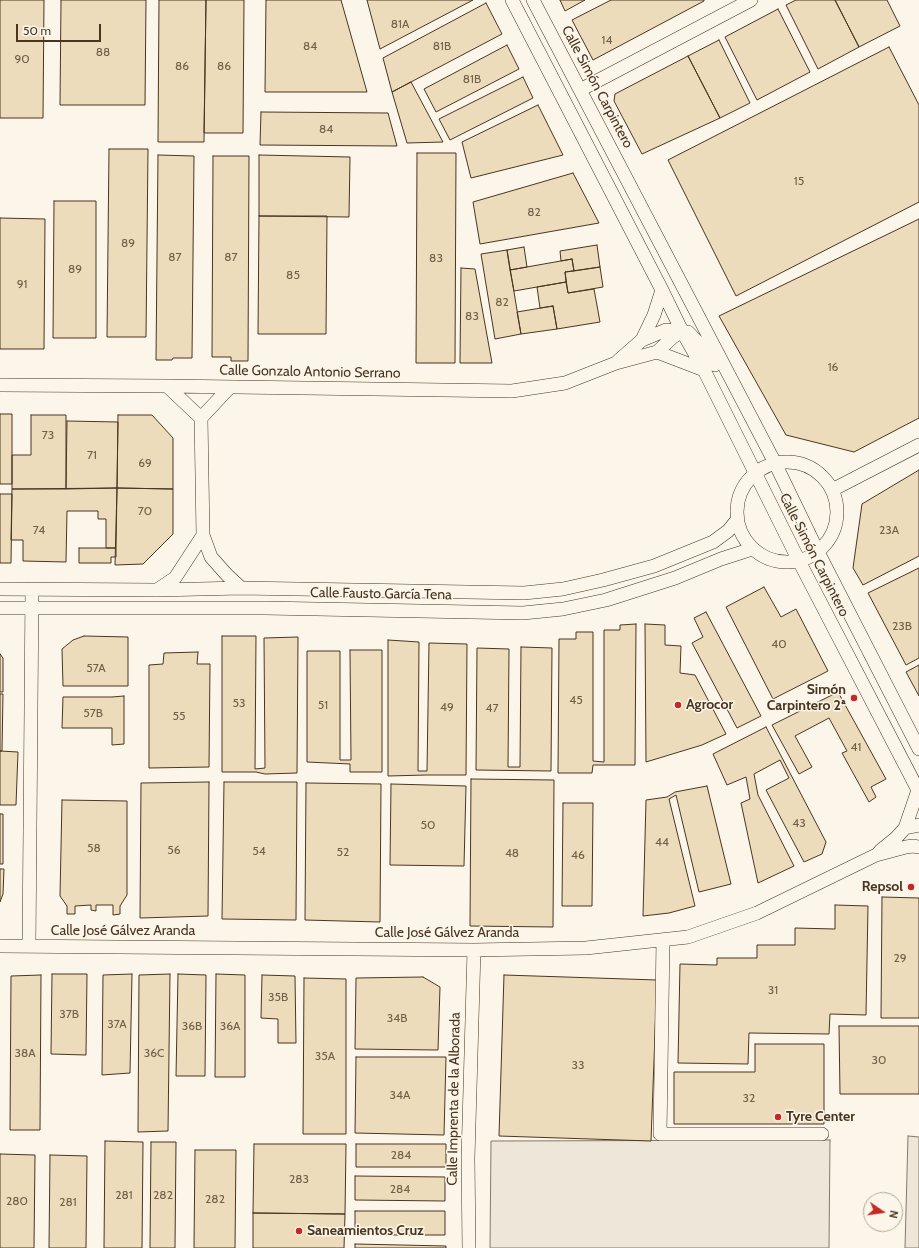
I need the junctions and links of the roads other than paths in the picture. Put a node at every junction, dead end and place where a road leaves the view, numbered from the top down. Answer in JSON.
{"nodes":[{"id":1,"x":512,"y":0,"type":"edge"},
{"id":2,"x":529,"y":0,"type":"edge"},
{"id":3,"x":533,"y":0,"type":"edge"},
{"id":4,"x":751,"y":0,"type":"edge"},
{"id":5,"x":542,"y":18,"type":"junction"},
{"id":6,"x":526,"y":27,"type":"junction"},
{"id":7,"x":580,"y":90,"type":"junction"},
{"id":8,"x":623,"y":171,"type":"junction"},
{"id":9,"x":606,"y":181,"type":"junction"},
{"id":10,"x":634,"y":193,"type":"junction"},
{"id":11,"x":618,"y":203,"type":"junction"},
{"id":12,"x":662,"y":290,"type":"junction"},
{"id":13,"x":692,"y":304,"type":"junction"},
{"id":14,"x":682,"y":332,"type":"junction"},
{"id":15,"x":642,"y":340,"type":"junction"},
{"id":16,"x":657,"y":352,"type":"junction"},
{"id":17,"x":616,"y":363,"type":"junction"},
{"id":18,"x":704,"y":370,"type":"junction"},
{"id":19,"x":0,"y":385,"type":"edge"},
{"id":20,"x":167,"y":386,"type":"junction"},
{"id":21,"x":230,"y":387,"type":"junction"},
{"id":22,"x":201,"y":418,"type":"junction"},
{"id":23,"x":752,"y":419,"type":"junction"},
{"id":24,"x":919,"y":445,"type":"edge"},
{"id":25,"x":775,"y":463,"type":"junction"},
{"id":26,"x":755,"y":473,"type":"junction"},
{"id":27,"x":832,"y":490,"type":"junction"},
{"id":28,"x":737,"y":520,"type":"junction"},
{"id":29,"x":203,"y":535,"type":"junction"},
{"id":30,"x":752,"y":549,"type":"junction"},
{"id":31,"x":818,"y":552,"type":"junction"},
{"id":32,"x":799,"y":561,"type":"junction"},
{"id":33,"x":241,"y":588,"type":"junction"},
{"id":34,"x":0,"y":589,"type":"edge"},
{"id":35,"x":32,"y":589,"type":"junction"},
{"id":36,"x":157,"y":590,"type":"junction"},
{"id":37,"x":0,"y":608,"type":"edge"},
{"id":38,"x":31,"y":608,"type":"junction"},
{"id":39,"x":919,"y":749,"type":"edge"},
{"id":40,"x":919,"y":791,"type":"edge"},
{"id":41,"x":919,"y":825,"type":"edge"},
{"id":42,"x":905,"y":828,"type":"junction"},
{"id":43,"x":917,"y":845,"type":"edge"},
{"id":44,"x":876,"y":855,"type":"junction"},
{"id":45,"x":663,"y":940,"type":"junction"},
{"id":46,"x":0,"y":946,"type":"edge"},
{"id":47,"x":29,"y":946,"type":"junction"},
{"id":48,"x":474,"y":950,"type":"junction"},
{"id":49,"x":822,"y":1134,"type":"dead end"},
{"id":50,"x":469,"y":1248,"type":"edge"}],
"edges":[{"from":1,"to":2,"type":"street","name":"Calle Simón Carpintero"},
{"from":1,"to":6,"type":"street","name":"Calle Simón Carpintero"},
{"from":3,"to":5,"type":"street","name":"Calle Simón Carpintero"},
{"from":4,"to":7,"type":"street"},
{"from":5,"to":6,"type":"street","name":"Calle Simón Carpintero"},
{"from":5,"to":7,"type":"street","name":"Calle Simón Carpintero"},
{"from":6,"to":9,"type":"street","name":"Calle Simón Carpintero"},
{"from":7,"to":8,"type":"street","name":"Calle Simón Carpintero"},
{"from":8,"to":9,"type":"street","name":"Calle Simón Carpintero"},
{"from":8,"to":10,"type":"street","name":"Calle Simón Carpintero"},
{"from":9,"to":11,"type":"street","name":"Calle Simón Carpintero"},
{"from":10,"to":11,"type":"street"},
{"from":10,"to":13,"type":"street","name":"Calle Simón Carpintero"},
{"from":11,"to":12,"type":"street","name":"Calle Simón Carpintero"},
{"from":12,"to":14,"type":"street","name":"Calle Simón Carpintero"},
{"from":12,"to":15,"type":"street","name":"Calle Gonzalo Antonio Serrano"},
{"from":13,"to":14,"type":"street"},
{"from":13,"to":23,"type":"street","name":"Calle Simón Carpintero"},
{"from":14,"to":15,"type":"street","name":"Calle Gonzalo Antonio Serrano"},
{"from":14,"to":16,"type":"street","name":"Calle Gonzalo Antonio Serrano"},
{"from":14,"to":18,"type":"street","name":"Calle Simón Carpintero"},
{"from":14,"to":23,"type":"street","name":"Calle Simón Carpintero"},
{"from":15,"to":17,"type":"street","name":"Calle Gonzalo Antonio Serrano"},
{"from":16,"to":17,"type":"street","name":"Calle Gonzalo Antonio Serrano"},
{"from":16,"to":18,"type":"street"},
{"from":17,"to":21,"type":"street","name":"Calle Gonzalo Antonio Serrano"},
{"from":18,"to":26,"type":"street","name":"Calle Simón Carpintero"},
{"from":19,"to":20,"type":"street","name":"Calle Gonzalo Antonio Serrano"},
{"from":20,"to":21,"type":"street","name":"Calle Gonzalo Antonio Serrano"},
{"from":20,"to":22,"type":"street"},
{"from":21,"to":22,"type":"street"},
{"from":22,"to":29,"type":"street"},
{"from":23,"to":25,"type":"street","name":"Calle Simón Carpintero"},
{"from":24,"to":27,"type":"street"},
{"from":25,"to":26,"type":"street"},
{"from":25,"to":27,"type":"street"},
{"from":25,"to":31,"type":"street","name":"Calle Simón Carpintero"},
{"from":26,"to":28,"type":"street"},
{"from":26,"to":32,"type":"street","name":"Calle Simón Carpintero"},
{"from":27,"to":31,"type":"street"},
{"from":28,"to":30,"type":"street"},
{"from":28,"to":33,"type":"street","name":"Calle Fausto García Tena"},
{"from":29,"to":33,"type":"street"},
{"from":29,"to":36,"type":"street"},
{"from":30,"to":32,"type":"street"},
{"from":30,"to":38,"type":"street","name":"Calle Fausto García Tena"},
{"from":31,"to":32,"type":"street"},
{"from":31,"to":39,"type":"street","name":"Calle Simón Carpintero"},
{"from":32,"to":40,"type":"street","name":"Calle Simón Carpintero"},
{"from":33,"to":36,"type":"street","name":"Calle Fausto García Tena"},
{"from":34,"to":35,"type":"street","name":"Calle Fausto García Tena"},
{"from":35,"to":36,"type":"street","name":"Calle Fausto García Tena"},
{"from":35,"to":38,"type":"street"},
{"from":37,"to":38,"type":"street","name":"Calle Fausto García Tena"},
{"from":38,"to":47,"type":"street"},
{"from":40,"to":42,"type":"street","name":"Calle José Gálvez Aranda"},
{"from":41,"to":42,"type":"street"},
{"from":42,"to":44,"type":"street","name":"Calle José Gálvez Aranda"},
{"from":43,"to":44,"type":"street","name":"Calle José Gálvez Aranda"},
{"from":44,"to":45,"type":"street","name":"Calle José Gálvez Aranda"},
{"from":45,"to":48,"type":"street","name":"Calle José Gálvez Aranda"},
{"from":45,"to":49,"type":"street"},
{"from":46,"to":47,"type":"street","name":"Calle José Gálvez Aranda"},
{"from":47,"to":48,"type":"street","name":"Calle José Gálvez Aranda"},
{"from":48,"to":50,"type":"street","name":"Calle Imprenta de la Alborada"}]}
